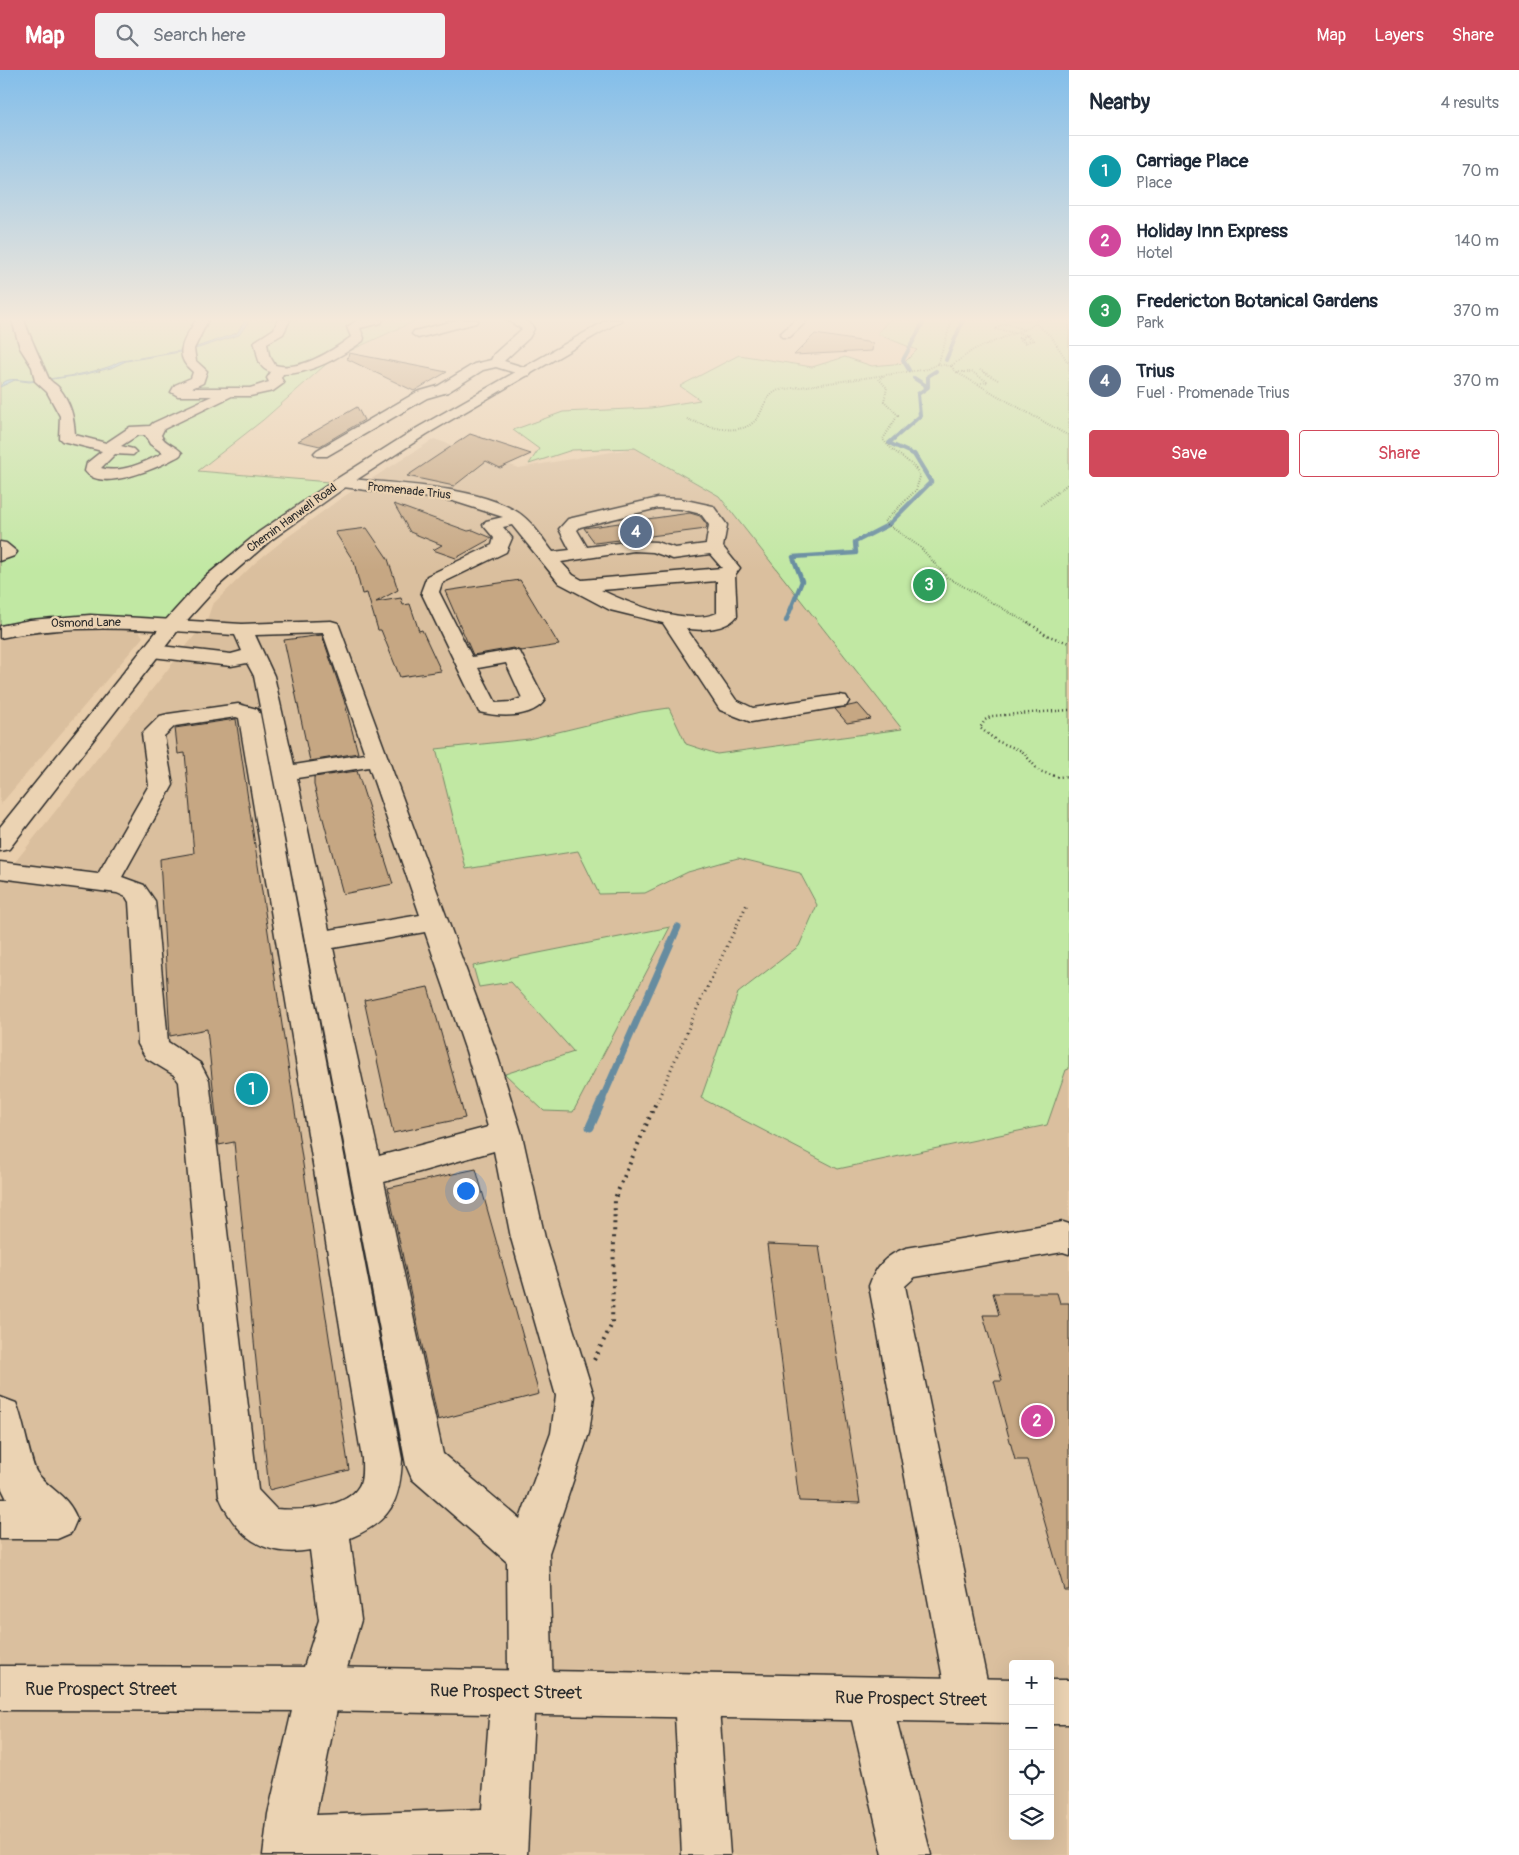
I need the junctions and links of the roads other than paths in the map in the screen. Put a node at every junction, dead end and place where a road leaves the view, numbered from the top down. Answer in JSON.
{"nodes":[{"id":1,"x":60,"y":403,"type":"edge"},
{"id":2,"x":209,"y":403,"type":"edge"},
{"id":3,"x":408,"y":403,"type":"edge"},
{"id":4,"x":470,"y":403,"type":"edge"},
{"id":5,"x":154,"y":431,"type":"junction"},
{"id":6,"x":108,"y":444,"type":"junction"},
{"id":7,"x":322,"y":453,"type":"dead end"},
{"id":8,"x":154,"y":462,"type":"junction"},
{"id":9,"x":341,"y":483,"type":"junction"},
{"id":10,"x":515,"y":519,"type":"junction"},
{"id":11,"x":0,"y":547,"type":"edge"},
{"id":12,"x":714,"y":548,"type":"junction"},
{"id":13,"x":581,"y":553,"type":"junction"},
{"id":14,"x":0,"y":556,"type":"edge"},
{"id":15,"x":549,"y":558,"type":"junction"},
{"id":16,"x":726,"y":575,"type":"junction"},
{"id":17,"x":586,"y":589,"type":"junction"},
{"id":18,"x":670,"y":619,"type":"junction"},
{"id":19,"x":172,"y":625,"type":"junction"},
{"id":20,"x":0,"y":632,"type":"edge"},
{"id":21,"x":248,"y":643,"type":"junction"},
{"id":22,"x":152,"y":652,"type":"junction"},
{"id":23,"x":466,"y":664,"type":"dead end"},
{"id":24,"x":838,"y":701,"type":"dead end"},
{"id":25,"x":378,"y":758,"type":"junction"},
{"id":26,"x":284,"y":773,"type":"junction"},
{"id":27,"x":0,"y":843,"type":"edge"},
{"id":28,"x":0,"y":870,"type":"edge"},
{"id":29,"x":106,"y":882,"type":"junction"},
{"id":30,"x":436,"y":921,"type":"junction"},
{"id":31,"x":318,"y":942,"type":"junction"},
{"id":32,"x":506,"y":1135,"type":"junction"},
{"id":33,"x":366,"y":1172,"type":"junction"},
{"id":34,"x":1069,"y":1239,"type":"edge"},
{"id":35,"x":0,"y":1416,"type":"edge"},
{"id":36,"x":0,"y":1519,"type":"edge"},
{"id":37,"x":328,"y":1526,"type":"junction"},
{"id":38,"x":528,"y":1553,"type":"junction"},
{"id":39,"x":0,"y":1688,"type":"edge"},
{"id":40,"x":319,"y":1689,"type":"junction"},
{"id":41,"x":522,"y":1692,"type":"junction"},
{"id":42,"x":696,"y":1695,"type":"junction"},
{"id":43,"x":869,"y":1699,"type":"junction"},
{"id":44,"x":969,"y":1700,"type":"junction"},
{"id":45,"x":1009,"y":1701,"type":"edge"},
{"id":46,"x":1054,"y":1702,"type":"edge"},
{"id":47,"x":1069,"y":1702,"type":"edge"},
{"id":48,"x":504,"y":1843,"type":"edge"},
{"id":49,"x":288,"y":1847,"type":"edge"},
{"id":50,"x":706,"y":1855,"type":"edge"},
{"id":51,"x":907,"y":1855,"type":"edge"}],
"edges":[{"from":1,"to":6,"type":"main road"},
{"from":2,"to":5,"type":"main road"},
{"from":3,"to":7,"type":"main road"},
{"from":4,"to":9,"type":"main road","name":"Chemin Hanwell Road"},
{"from":5,"to":6,"type":"main road"},
{"from":5,"to":8,"type":"main road"},
{"from":6,"to":8,"type":"main road"},
{"from":6,"to":8,"type":"main road"},
{"from":9,"to":10,"type":"main road","name":"Promenade Trius"},
{"from":9,"to":19,"type":"main road","name":"Chemin Hanwell Road"},
{"from":10,"to":15,"type":"main road","name":"Promenade Trius"},
{"from":10,"to":23,"type":"main road"},
{"from":11,"to":14,"type":"main road"},
{"from":12,"to":13,"type":"main road"},
{"from":12,"to":13,"type":"main road"},
{"from":12,"to":16,"type":"main road"},
{"from":13,"to":15,"type":"main road"},
{"from":15,"to":17,"type":"main road","name":"Promenade Trius"},
{"from":16,"to":17,"type":"main road"},
{"from":16,"to":18,"type":"main road","name":"Promenade Trius"},
{"from":17,"to":18,"type":"main road","name":"Promenade Trius"},
{"from":18,"to":24,"type":"main road"},
{"from":19,"to":20,"type":"main road","name":"Osmond Lane"},
{"from":19,"to":21,"type":"main road","name":"Osmond Lane"},
{"from":19,"to":22,"type":"main road","name":"Chemin Hanwell Road"},
{"from":21,"to":22,"type":"main road"},
{"from":21,"to":25,"type":"main road"},
{"from":21,"to":26,"type":"main road"},
{"from":22,"to":27,"type":"main road","name":"Chemin Hanwell Road"},
{"from":25,"to":26,"type":"main road"},
{"from":25,"to":30,"type":"main road"},
{"from":26,"to":31,"type":"main road"},
{"from":28,"to":29,"type":"main road"},
{"from":29,"to":37,"type":"main road"},
{"from":29,"to":37,"type":"main road"},
{"from":30,"to":31,"type":"main road"},
{"from":30,"to":32,"type":"main road"},
{"from":31,"to":33,"type":"main road"},
{"from":32,"to":33,"type":"main road"},
{"from":32,"to":38,"type":"main road"},
{"from":33,"to":38,"type":"main road"},
{"from":34,"to":44,"type":"main road"},
{"from":35,"to":36,"type":"main road"},
{"from":37,"to":40,"type":"main road"},
{"from":38,"to":41,"type":"main road"},
{"from":39,"to":40,"type":"main road","name":"Rue Prospect Street"},
{"from":40,"to":41,"type":"main road","name":"Rue Prospect Street"},
{"from":40,"to":49,"type":"main road"},
{"from":41,"to":42,"type":"main road","name":"Rue Prospect Street"},
{"from":41,"to":48,"type":"main road"},
{"from":42,"to":43,"type":"main road","name":"Rue Prospect Street"},
{"from":42,"to":50,"type":"main road"},
{"from":43,"to":44,"type":"main road","name":"Rue Prospect Street"},
{"from":43,"to":51,"type":"main road"},
{"from":44,"to":45,"type":"main road","name":"Rue Prospect Street"},
{"from":46,"to":47,"type":"main road"},
{"from":48,"to":49,"type":"main road"}]}
